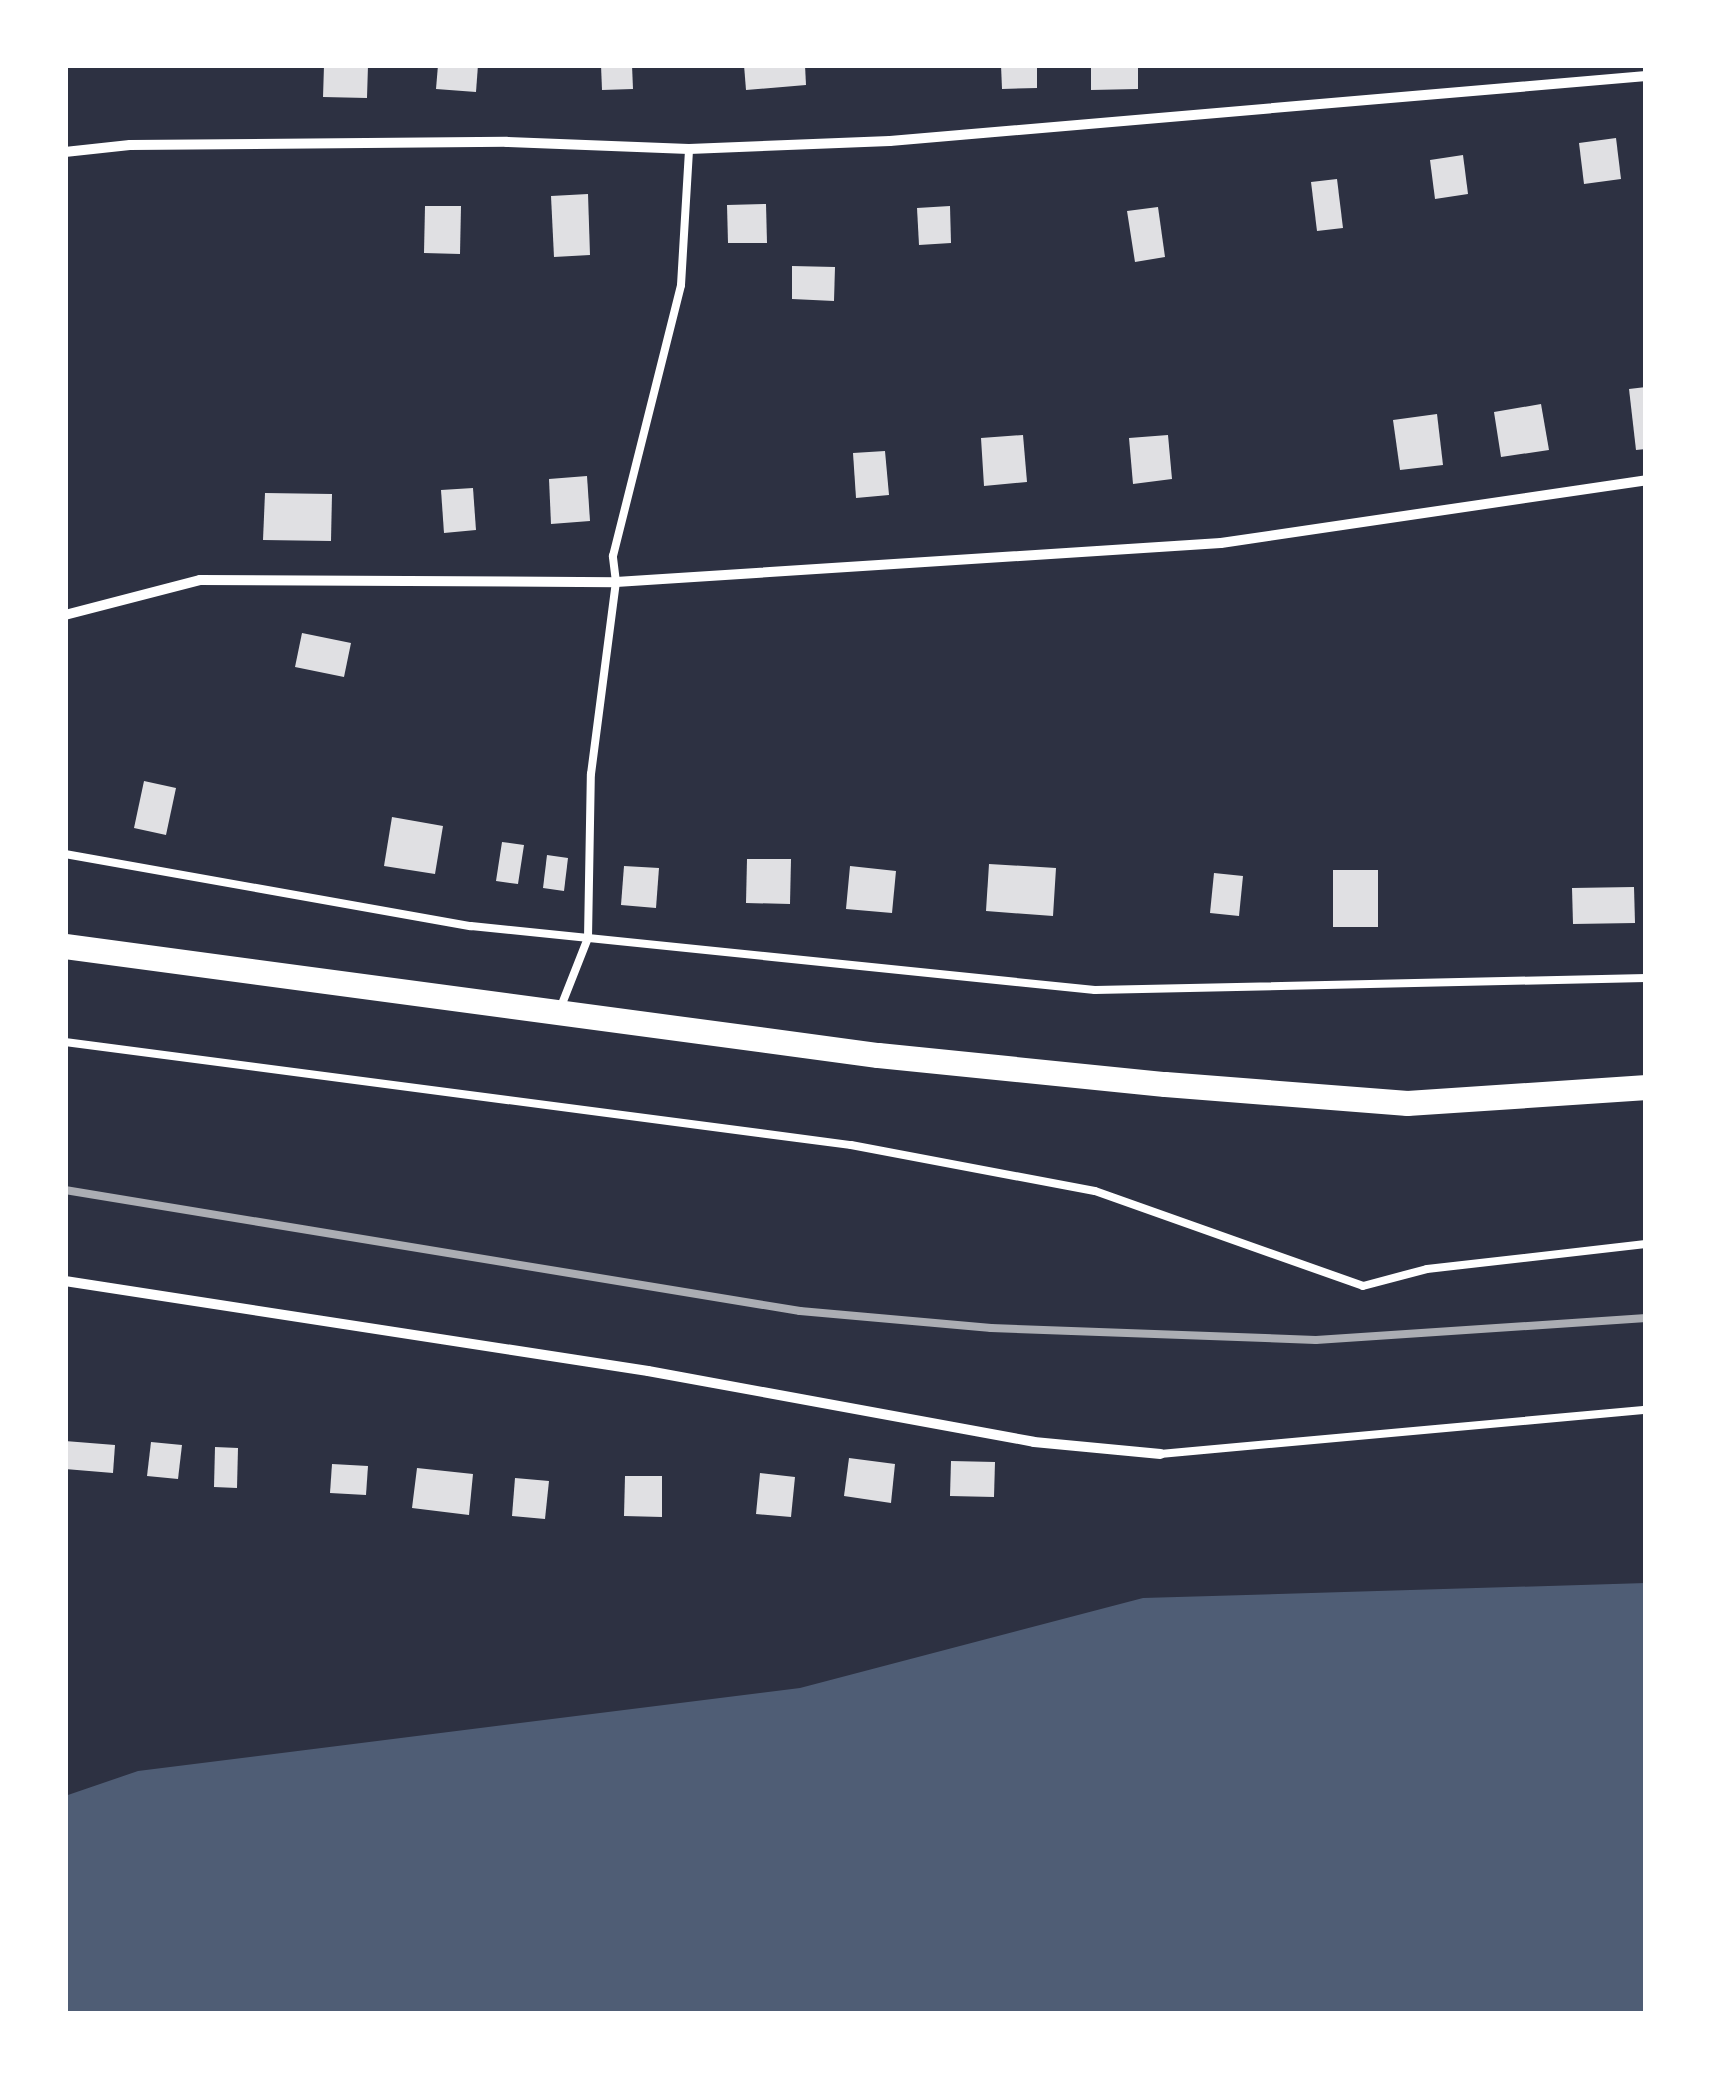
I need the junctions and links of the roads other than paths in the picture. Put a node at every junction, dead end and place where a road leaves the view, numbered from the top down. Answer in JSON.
{"nodes":[{"id":1,"x":1646,"y":76,"type":"edge"},
{"id":2,"x":689,"y":149,"type":"junction"},
{"id":3,"x":65,"y":152,"type":"edge"},
{"id":4,"x":1646,"y":480,"type":"edge"},
{"id":5,"x":616,"y":582,"type":"junction"},
{"id":6,"x":65,"y":614,"type":"edge"},
{"id":7,"x":65,"y":854,"type":"edge"},
{"id":8,"x":588,"y":938,"type":"junction"},
{"id":9,"x":65,"y":946,"type":"edge"},
{"id":10,"x":1646,"y":978,"type":"edge"},
{"id":11,"x":558,"y":1014,"type":"junction"},
{"id":12,"x":65,"y":1042,"type":"edge"},
{"id":13,"x":1646,"y":1086,"type":"edge"},
{"id":14,"x":1646,"y":1244,"type":"edge"},
{"id":15,"x":65,"y":1281,"type":"edge"},
{"id":16,"x":1646,"y":1410,"type":"edge"},
{"id":17,"x":1160,"y":1454,"type":"joint"}],
"edges":[{"from":1,"to":2,"type":"street"},
{"from":2,"to":3,"type":"street"},
{"from":2,"to":5,"type":"lane"},
{"from":4,"to":5,"type":"street"},
{"from":5,"to":6,"type":"street"},
{"from":5,"to":8,"type":"lane"},
{"from":7,"to":8,"type":"lane"},
{"from":8,"to":10,"type":"lane"},
{"from":8,"to":11,"type":"lane"},
{"from":9,"to":11,"type":"main road"},
{"from":11,"to":13,"type":"main road"},
{"from":12,"to":14,"type":"lane"},
{"from":15,"to":17,"type":"street"},
{"from":16,"to":17,"type":"lane"}]}
